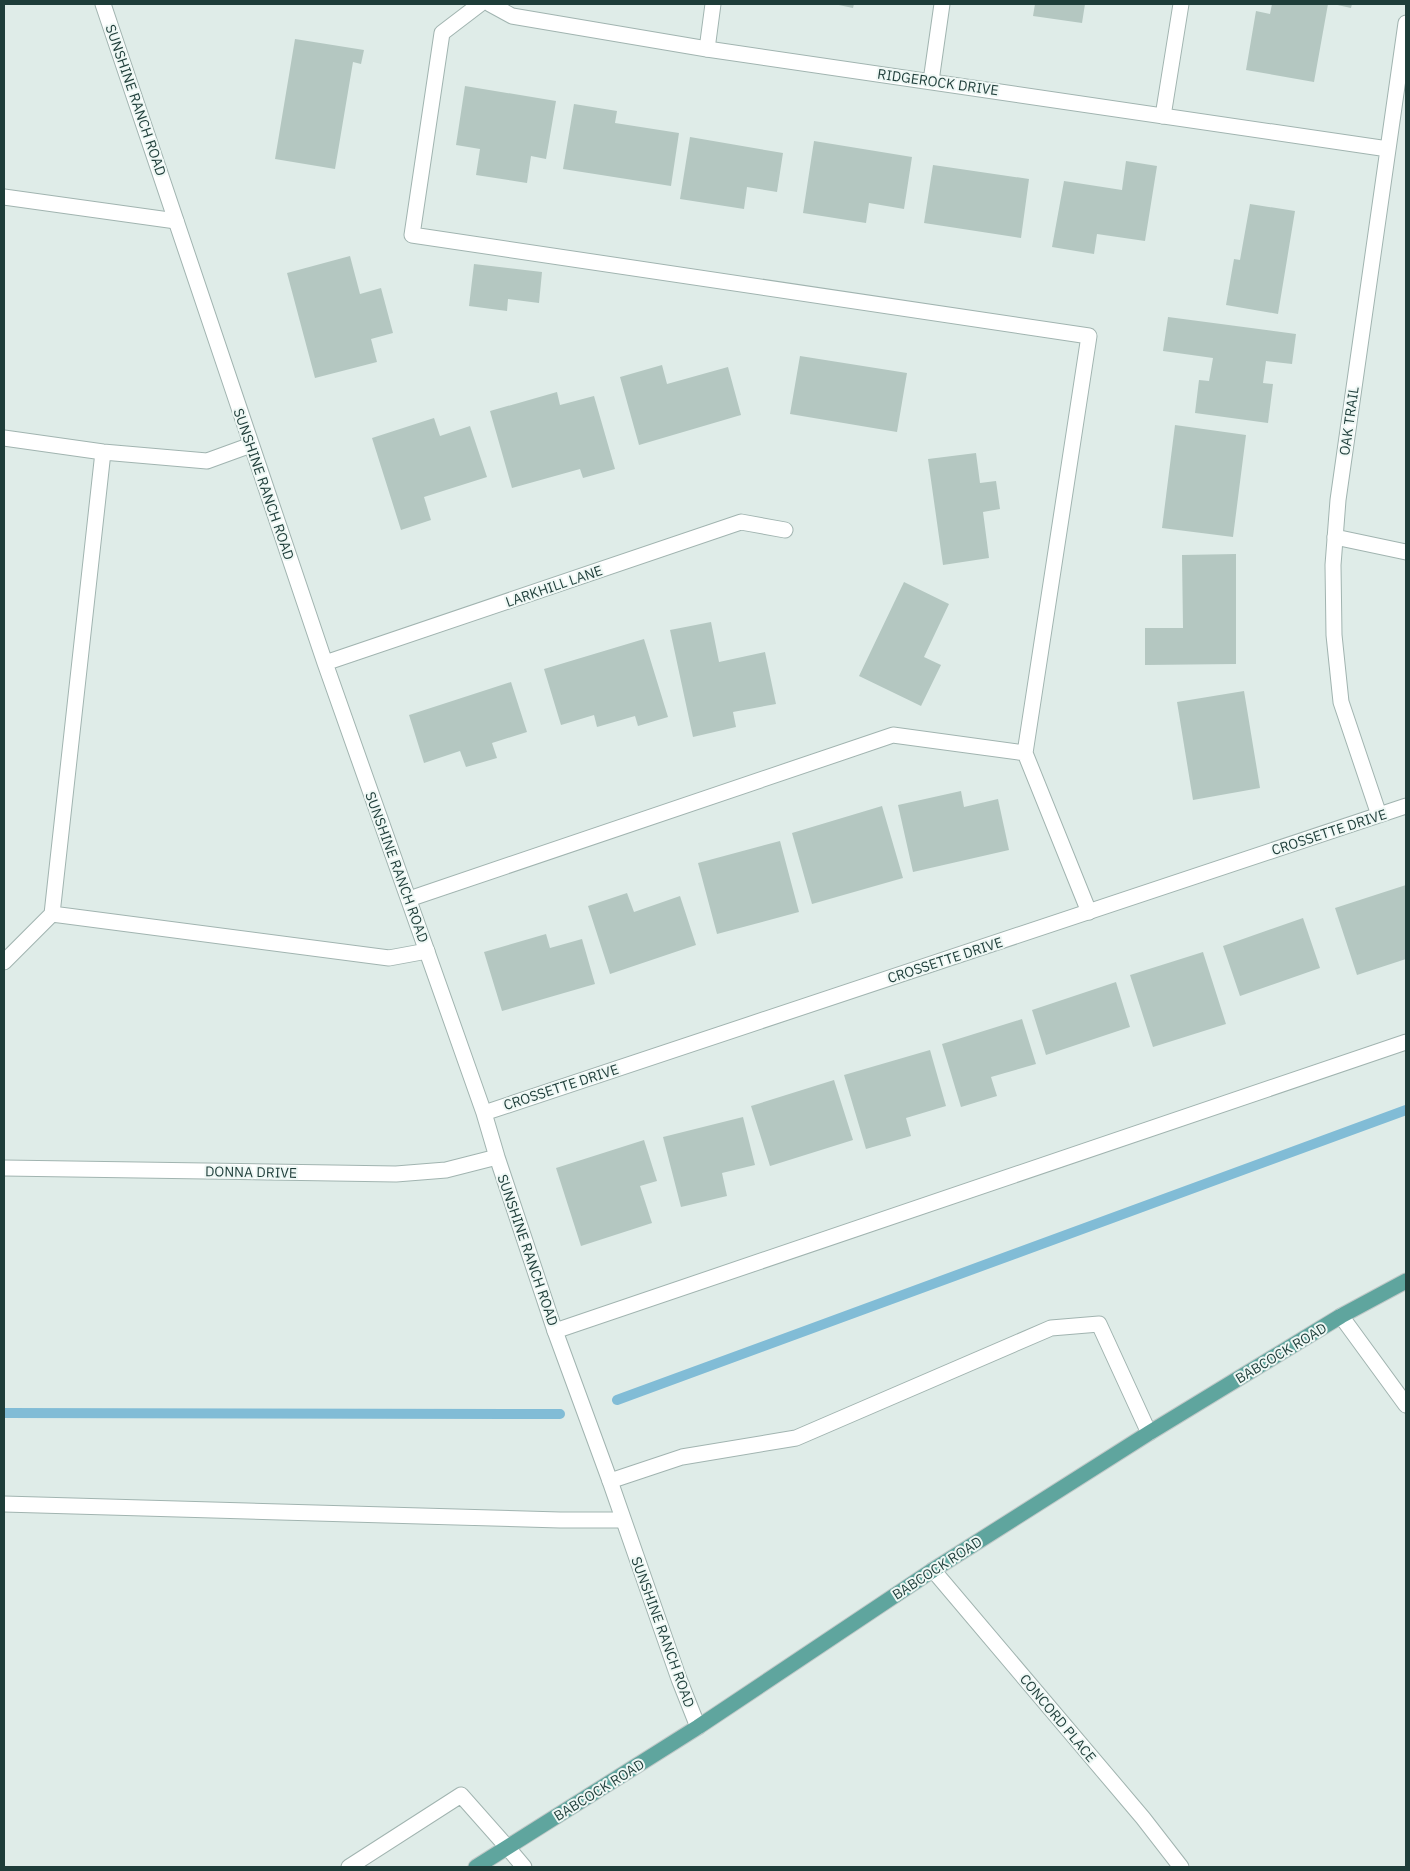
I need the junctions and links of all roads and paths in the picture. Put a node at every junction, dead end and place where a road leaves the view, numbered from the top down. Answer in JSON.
{"nodes":[{"id":1,"x":103,"y":4,"type":"edge"},
{"id":2,"x":480,"y":4,"type":"edge"},
{"id":3,"x":490,"y":4,"type":"edge"},
{"id":4,"x":713,"y":4,"type":"edge"},
{"id":5,"x":942,"y":4,"type":"edge"},
{"id":6,"x":1180,"y":4,"type":"edge"},
{"id":7,"x":1406,"y":23,"type":"edge"},
{"id":8,"x":706,"y":49,"type":"junction"},
{"id":9,"x":931,"y":81,"type":"junction"},
{"id":10,"x":1163,"y":116,"type":"junction"},
{"id":11,"x":1388,"y":150,"type":"junction"},
{"id":12,"x":4,"y":197,"type":"edge"},
{"id":13,"x":176,"y":221,"type":"junction"},
{"id":14,"x":4,"y":438,"type":"edge"},
{"id":15,"x":252,"y":445,"type":"junction"},
{"id":16,"x":102,"y":452,"type":"junction"},
{"id":17,"x":785,"y":530,"type":"dead end"},
{"id":18,"x":1336,"y":537,"type":"junction"},
{"id":19,"x":1406,"y":552,"type":"edge"},
{"id":20,"x":325,"y":663,"type":"junction"},
{"id":21,"x":1025,"y":753,"type":"junction"},
{"id":22,"x":1406,"y":806,"type":"edge"},
{"id":23,"x":1379,"y":815,"type":"junction"},
{"id":24,"x":409,"y":899,"type":"junction"},
{"id":25,"x":1089,"y":912,"type":"junction"},
{"id":26,"x":52,"y":914,"type":"junction"},
{"id":27,"x":427,"y":951,"type":"junction"},
{"id":28,"x":4,"y":962,"type":"edge"},
{"id":29,"x":1406,"y":1042,"type":"edge"},
{"id":30,"x":484,"y":1113,"type":"junction"},
{"id":31,"x":497,"y":1157,"type":"junction"},
{"id":32,"x":4,"y":1168,"type":"edge"},
{"id":33,"x":1406,"y":1281,"type":"edge"},
{"id":34,"x":1341,"y":1316,"type":"junction"},
{"id":35,"x":555,"y":1331,"type":"junction"},
{"id":36,"x":1406,"y":1405,"type":"edge"},
{"id":37,"x":1149,"y":1433,"type":"junction"},
{"id":38,"x":610,"y":1481,"type":"junction"},
{"id":39,"x":4,"y":1504,"type":"edge"},
{"id":40,"x":622,"y":1520,"type":"junction"},
{"id":41,"x":933,"y":1570,"type":"junction"},
{"id":42,"x":698,"y":1727,"type":"junction"},
{"id":43,"x":508,"y":1848,"type":"junction"},
{"id":44,"x":349,"y":1867,"type":"edge"},
{"id":45,"x":476,"y":1867,"type":"edge"},
{"id":46,"x":524,"y":1867,"type":"edge"},
{"id":47,"x":1182,"y":1867,"type":"edge"}],
"edges":[{"from":1,"to":13,"type":"street","name":"SUNSHINE RANCH ROAD"},
{"from":2,"to":21,"type":"street"},
{"from":3,"to":8,"type":"street","name":"RIDGEROCK DRIVE"},
{"from":4,"to":8,"type":"street"},
{"from":5,"to":9,"type":"street"},
{"from":6,"to":10,"type":"street"},
{"from":7,"to":11,"type":"street","name":"OAK TRAIL"},
{"from":8,"to":9,"type":"street","name":"RIDGEROCK DRIVE"},
{"from":9,"to":10,"type":"street","name":"RIDGEROCK DRIVE"},
{"from":10,"to":11,"type":"street","name":"RIDGEROCK DRIVE"},
{"from":11,"to":18,"type":"street","name":"OAK TRAIL"},
{"from":12,"to":13,"type":"street"},
{"from":13,"to":15,"type":"street","name":"SUNSHINE RANCH ROAD"},
{"from":14,"to":16,"type":"street"},
{"from":15,"to":16,"type":"street"},
{"from":15,"to":20,"type":"street","name":"SUNSHINE RANCH ROAD"},
{"from":16,"to":26,"type":"street"},
{"from":17,"to":20,"type":"street","name":"LARKHILL LANE"},
{"from":18,"to":19,"type":"street"},
{"from":18,"to":23,"type":"street","name":"OAK TRAIL"},
{"from":20,"to":24,"type":"street","name":"SUNSHINE RANCH ROAD"},
{"from":21,"to":24,"type":"street"},
{"from":21,"to":25,"type":"street"},
{"from":22,"to":23,"type":"street","name":"CROSSETTE DRIVE"},
{"from":23,"to":25,"type":"street","name":"CROSSETTE DRIVE"},
{"from":24,"to":27,"type":"street","name":"SUNSHINE RANCH ROAD"},
{"from":25,"to":30,"type":"street","name":"CROSSETTE DRIVE"},
{"from":26,"to":27,"type":"street"},
{"from":26,"to":28,"type":"street"},
{"from":27,"to":30,"type":"street","name":"SUNSHINE RANCH ROAD"},
{"from":29,"to":35,"type":"street"},
{"from":30,"to":31,"type":"street","name":"SUNSHINE RANCH ROAD"},
{"from":31,"to":32,"type":"street","name":"DONNA DRIVE"},
{"from":31,"to":35,"type":"street","name":"SUNSHINE RANCH ROAD"},
{"from":33,"to":34,"type":"main road","name":"BABCOCK ROAD"},
{"from":34,"to":36,"type":"street"},
{"from":34,"to":37,"type":"main road","name":"BABCOCK ROAD"},
{"from":35,"to":38,"type":"street","name":"SUNSHINE RANCH ROAD"},
{"from":37,"to":38,"type":"street"},
{"from":37,"to":41,"type":"main road","name":"BABCOCK ROAD"},
{"from":38,"to":40,"type":"street","name":"SUNSHINE RANCH ROAD"},
{"from":39,"to":40,"type":"street"},
{"from":40,"to":42,"type":"street","name":"SUNSHINE RANCH ROAD"},
{"from":41,"to":42,"type":"main road","name":"BABCOCK ROAD"},
{"from":41,"to":47,"type":"street","name":"CONCORD PLACE"},
{"from":42,"to":43,"type":"main road","name":"BABCOCK ROAD"},
{"from":43,"to":44,"type":"street"},
{"from":43,"to":45,"type":"main road","name":"BABCOCK ROAD"},
{"from":43,"to":46,"type":"street"}]}
